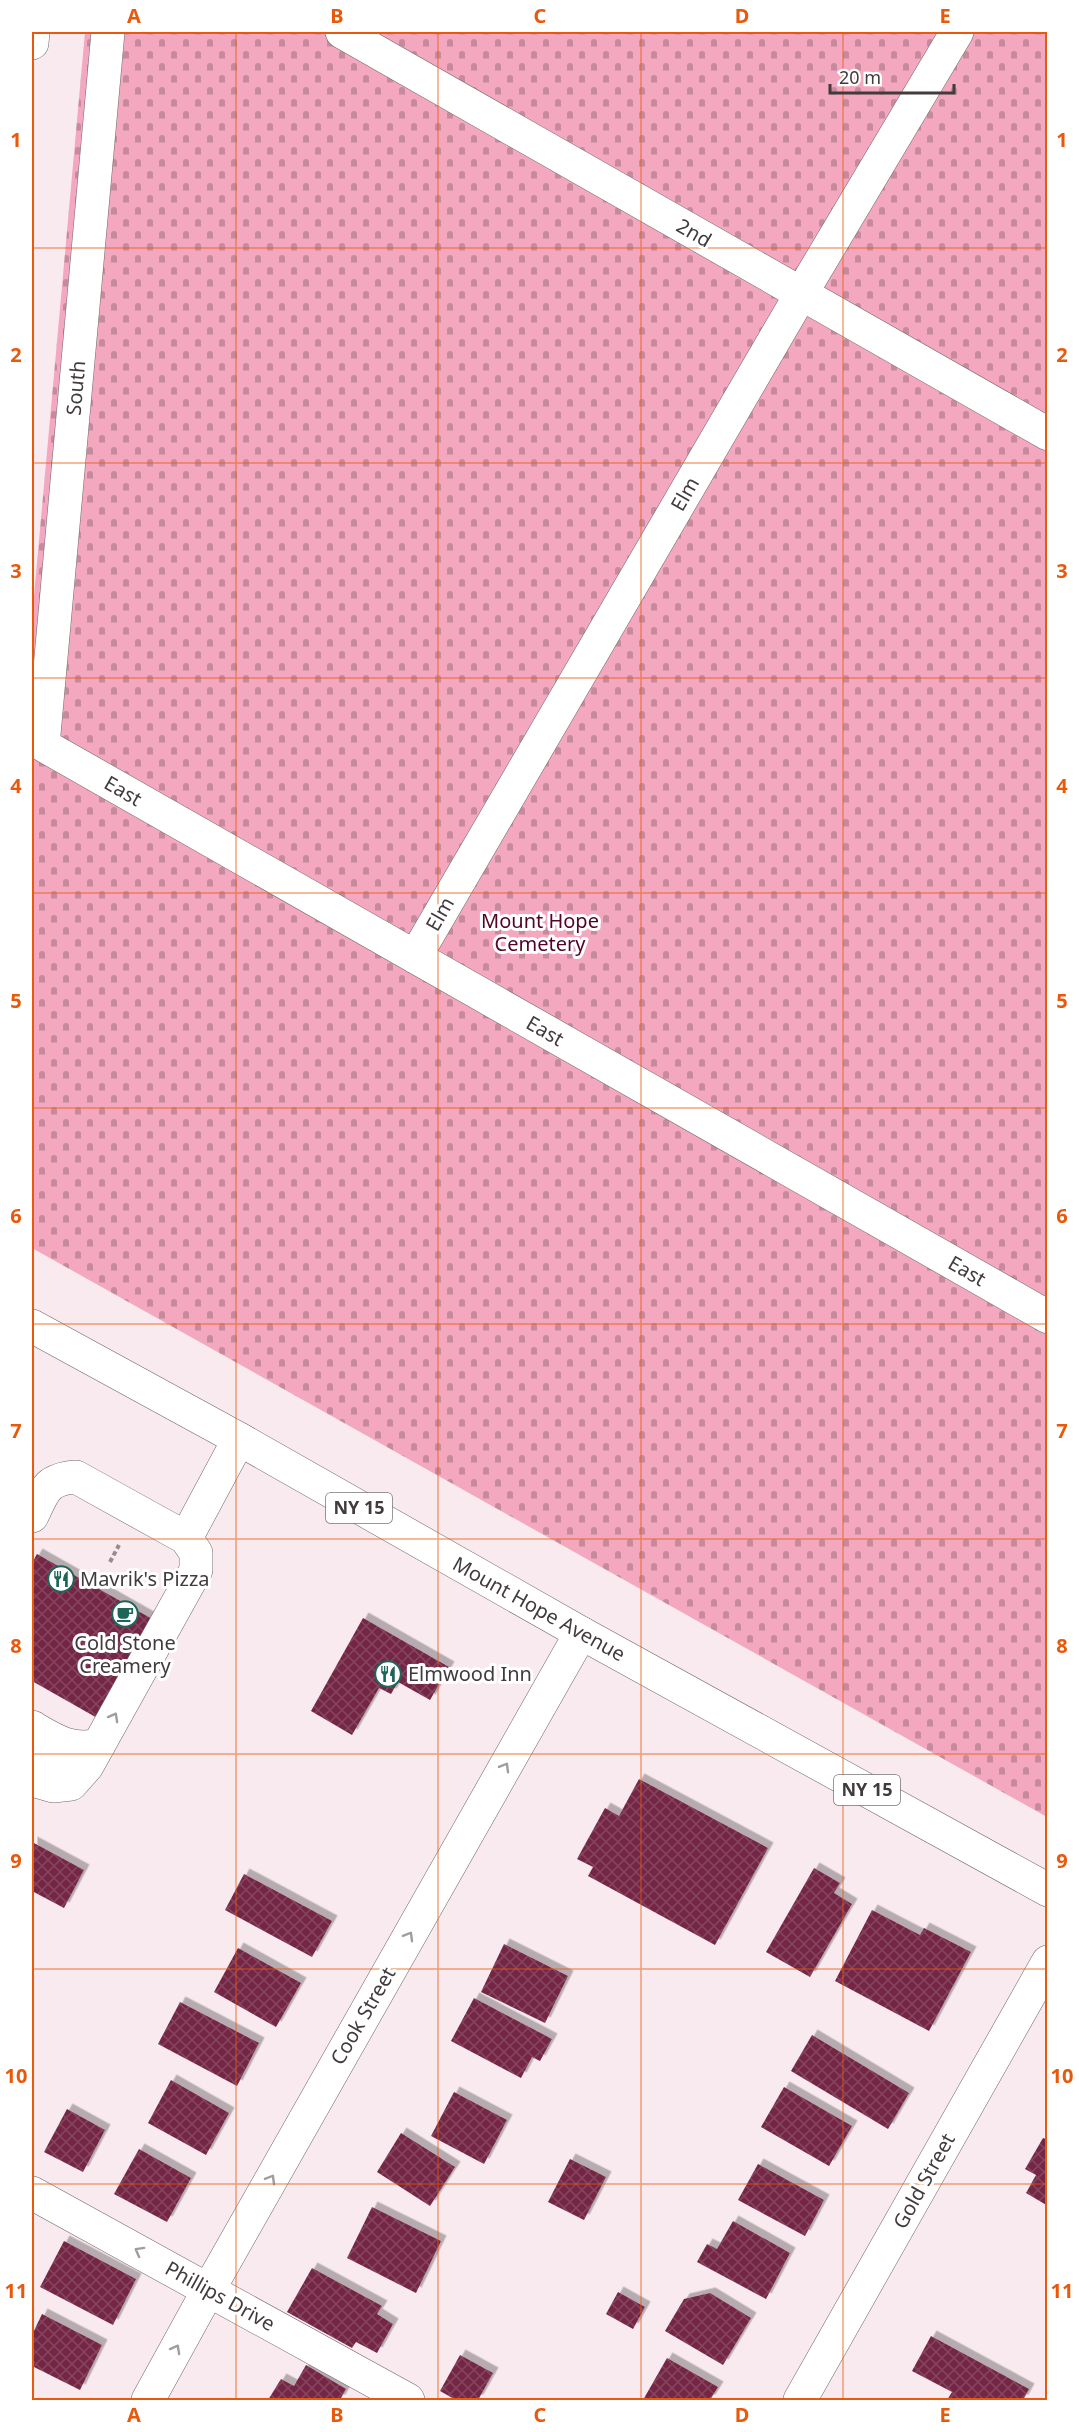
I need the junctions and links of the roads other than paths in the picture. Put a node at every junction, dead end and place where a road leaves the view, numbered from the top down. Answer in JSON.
{"nodes":[{"id":1,"x":33,"y":32,"type":"edge"},
{"id":2,"x":108,"y":32,"type":"edge"},
{"id":3,"x":342,"y":32,"type":"edge"},
{"id":4,"x":957,"y":32,"type":"edge"},
{"id":5,"x":32,"y":43,"type":"edge"},
{"id":6,"x":801,"y":294,"type":"junction"},
{"id":7,"x":1047,"y":434,"type":"edge"},
{"id":8,"x":43,"y":745,"type":"joint"},
{"id":9,"x":415,"y":957,"type":"junction"},
{"id":10,"x":1047,"y":1317,"type":"edge"},
{"id":11,"x":32,"y":1326,"type":"edge"},
{"id":12,"x":239,"y":1439,"type":"junction"},
{"id":13,"x":32,"y":1516,"type":"edge"},
{"id":14,"x":186,"y":1538,"type":"junction"},
{"id":15,"x":581,"y":1634,"type":"junction"},
{"id":16,"x":32,"y":1727,"type":"edge"},
{"id":17,"x":32,"y":1754,"type":"edge"},
{"id":18,"x":93,"y":1755,"type":"junction"},
{"id":19,"x":32,"y":1780,"type":"edge"},
{"id":20,"x":1047,"y":1890,"type":"edge"},
{"id":21,"x":1047,"y":1962,"type":"edge"},
{"id":22,"x":32,"y":2193,"type":"edge"},
{"id":23,"x":208,"y":2289,"type":"junction"},
{"id":24,"x":148,"y":2400,"type":"edge"},
{"id":25,"x":408,"y":2400,"type":"edge"},
{"id":26,"x":800,"y":2400,"type":"edge"}],
"edges":[{"from":1,"to":5,"type":"street"},
{"from":2,"to":8,"type":"street","name":"South"},
{"from":3,"to":6,"type":"street","name":"2nd"},
{"from":4,"to":6,"type":"street","name":"Elm"},
{"from":6,"to":7,"type":"street","name":"2nd"},
{"from":6,"to":9,"type":"street","name":"Elm"},
{"from":8,"to":9,"type":"street","name":"East"},
{"from":9,"to":10,"type":"street","name":"East"},
{"from":11,"to":12,"type":"street","name":"Mount Hope Avenue","number":"NY 15"},
{"from":12,"to":14,"type":"street"},
{"from":12,"to":15,"type":"street","name":"Mount Hope Avenue","number":"NY 15"},
{"from":13,"to":14,"type":"street"},
{"from":18,"to":14,"type":"street","one_way":true},
{"from":15,"to":20,"type":"street","name":"Mount Hope Avenue","number":"NY 15"},
{"from":23,"to":15,"type":"street","name":"Cook Street","one_way":true},
{"from":16,"to":18,"type":"street"},
{"from":17,"to":18,"type":"street"},
{"from":18,"to":19,"type":"street"},
{"from":21,"to":26,"type":"street","name":"Gold Street"},
{"from":23,"to":22,"type":"street","name":"Phillips Drive","one_way":true},
{"from":24,"to":23,"type":"street","name":"Cook Street","one_way":true},
{"from":23,"to":25,"type":"street","name":"Phillips Drive"}]}
